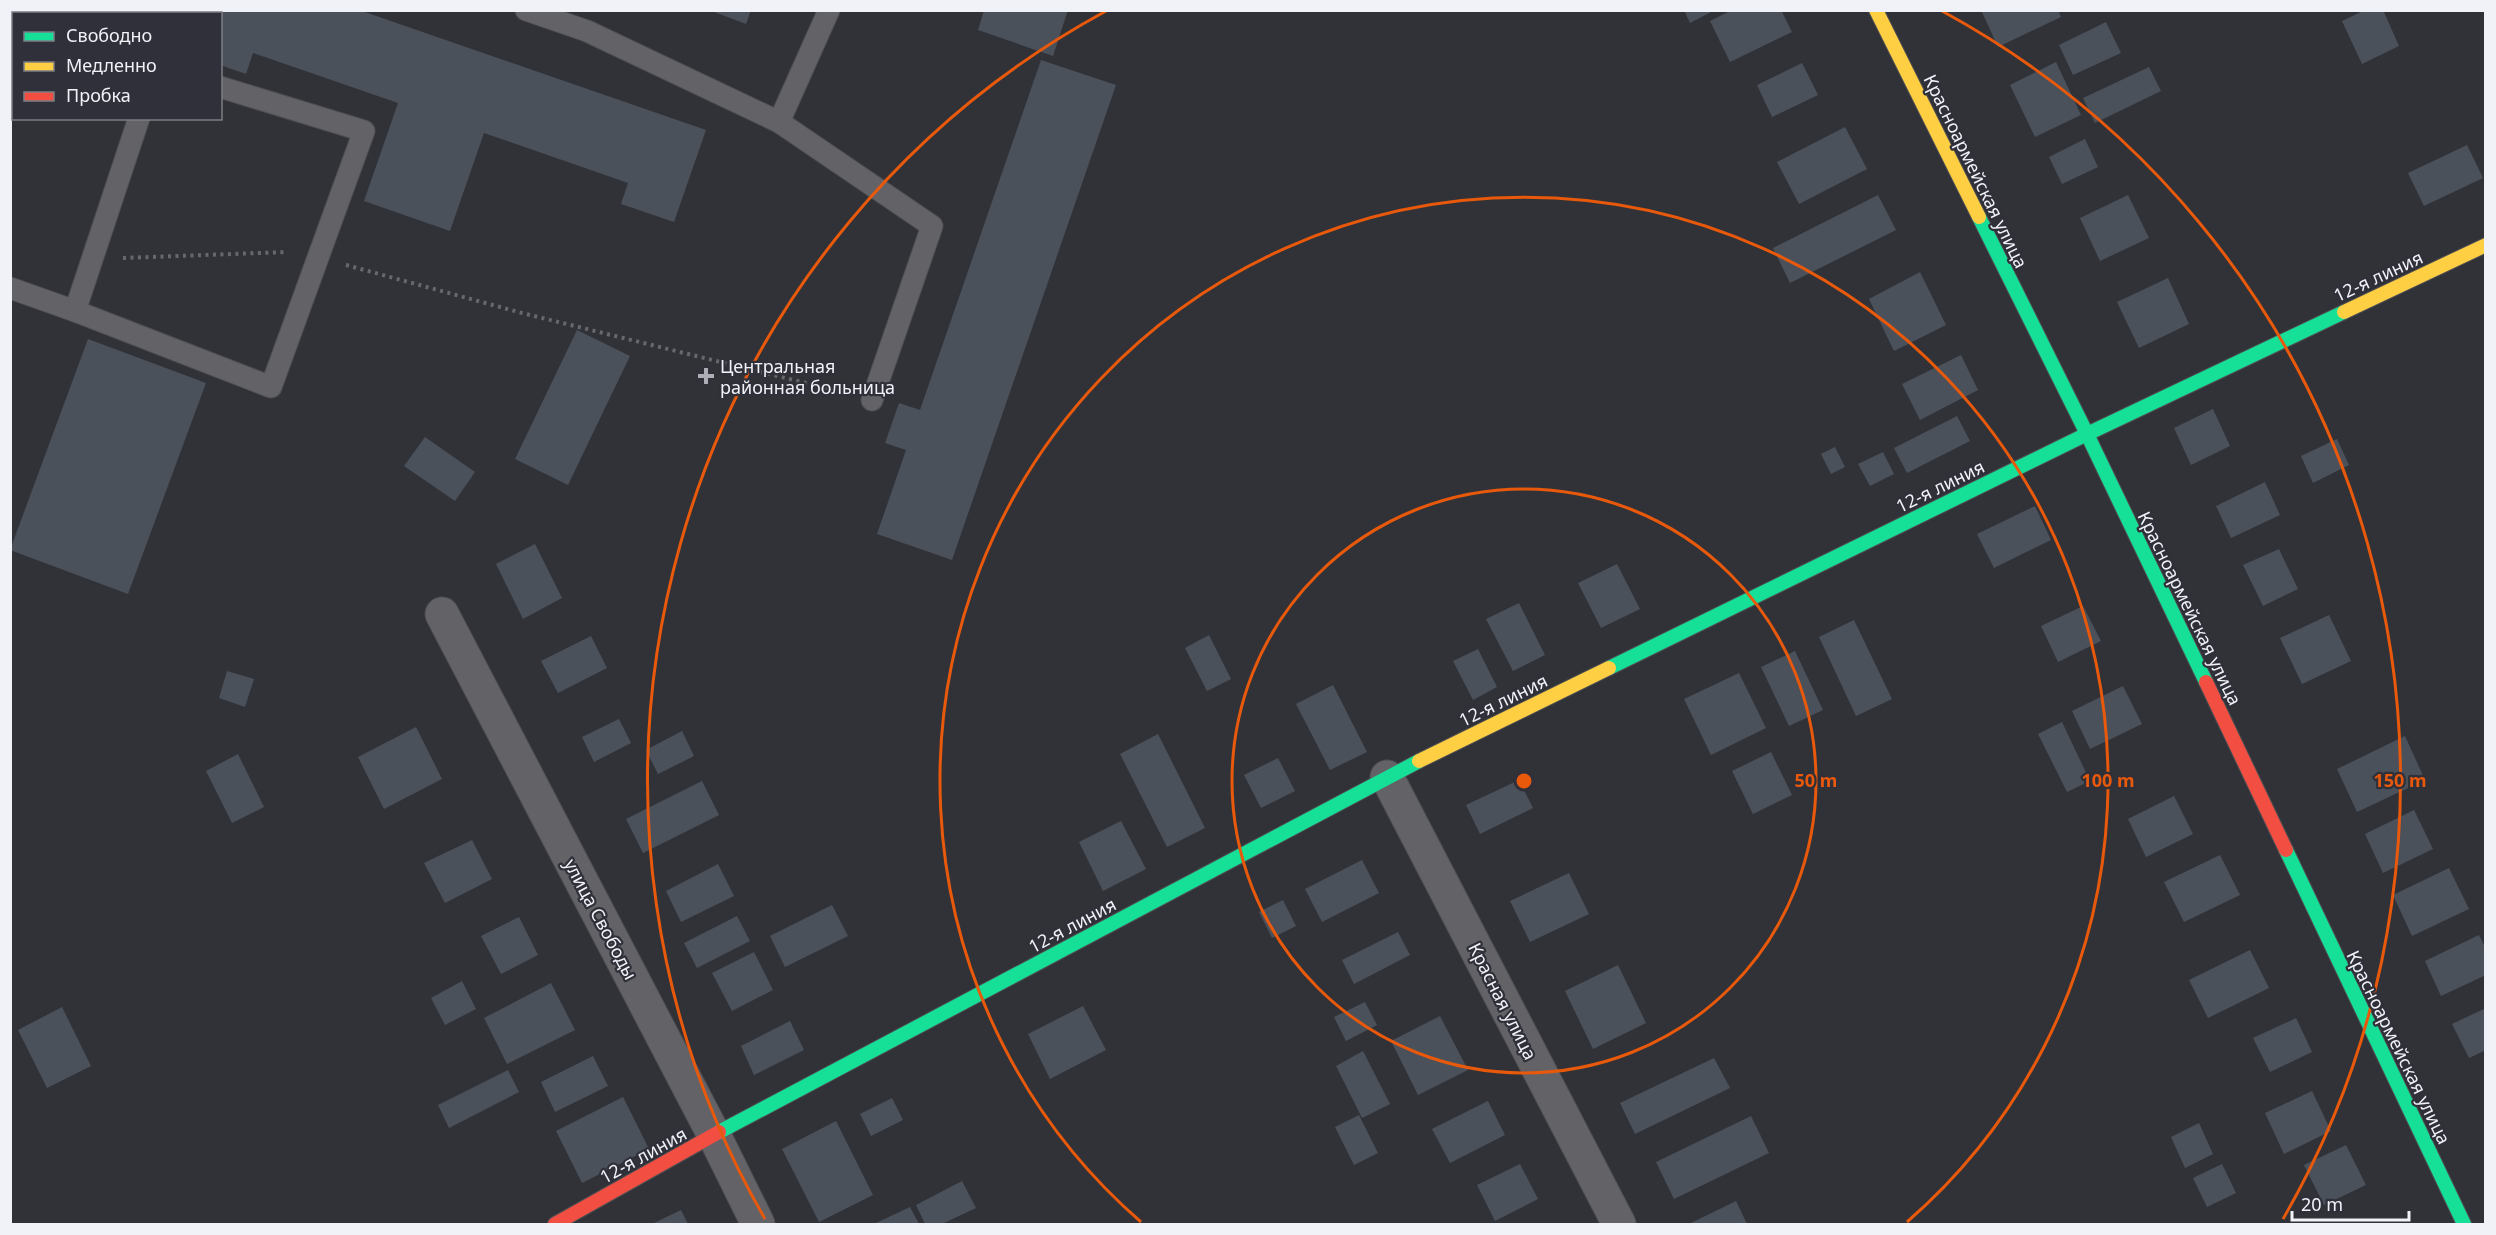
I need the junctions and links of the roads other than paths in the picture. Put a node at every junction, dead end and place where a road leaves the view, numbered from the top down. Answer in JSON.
{"nodes":[{"id":1,"x":526,"y":10,"type":"edge"},
{"id":2,"x":829,"y":10,"type":"edge"},
{"id":3,"x":1876,"y":10,"type":"edge"},
{"id":4,"x":222,"y":88,"type":"edge"},
{"id":5,"x":138,"y":120,"type":"edge"},
{"id":6,"x":779,"y":122,"type":"junction"},
{"id":7,"x":2486,"y":244,"type":"edge"},
{"id":8,"x":10,"y":288,"type":"edge"},
{"id":9,"x":75,"y":311,"type":"junction"},
{"id":10,"x":872,"y":400,"type":"road end"},
{"id":11,"x":2087,"y":434,"type":"junction"},
{"id":12,"x":442,"y":614,"type":"dead end"},
{"id":13,"x":1386,"y":777,"type":"junction"},
{"id":14,"x":714,"y":1136,"type":"junction"},
{"id":15,"x":555,"y":1224,"type":"edge"},
{"id":16,"x":758,"y":1224,"type":"edge"},
{"id":17,"x":1619,"y":1224,"type":"edge"},
{"id":18,"x":2464,"y":1224,"type":"edge"}],
"edges":[{"from":1,"to":6,"type":"lane"},
{"from":2,"to":6,"type":"lane"},
{"from":3,"to":11,"type":"street","name":"Красноармейская улица"},
{"from":4,"to":9,"type":"lane"},
{"from":5,"to":9,"type":"lane"},
{"from":6,"to":10,"type":"lane"},
{"from":7,"to":11,"type":"street","name":"12-я линия"},
{"from":8,"to":9,"type":"lane"},
{"from":11,"to":13,"type":"street","name":"12-я линия"},
{"from":11,"to":18,"type":"street","name":"Красноармейская улица"},
{"from":12,"to":14,"type":"street","name":"улица Свободы"},
{"from":13,"to":14,"type":"street","name":"12-я линия"},
{"from":13,"to":17,"type":"street","name":"Красная улица"},
{"from":14,"to":15,"type":"street","name":"12-я линия"},
{"from":14,"to":16,"type":"street","name":"улица Свободы"}]}
